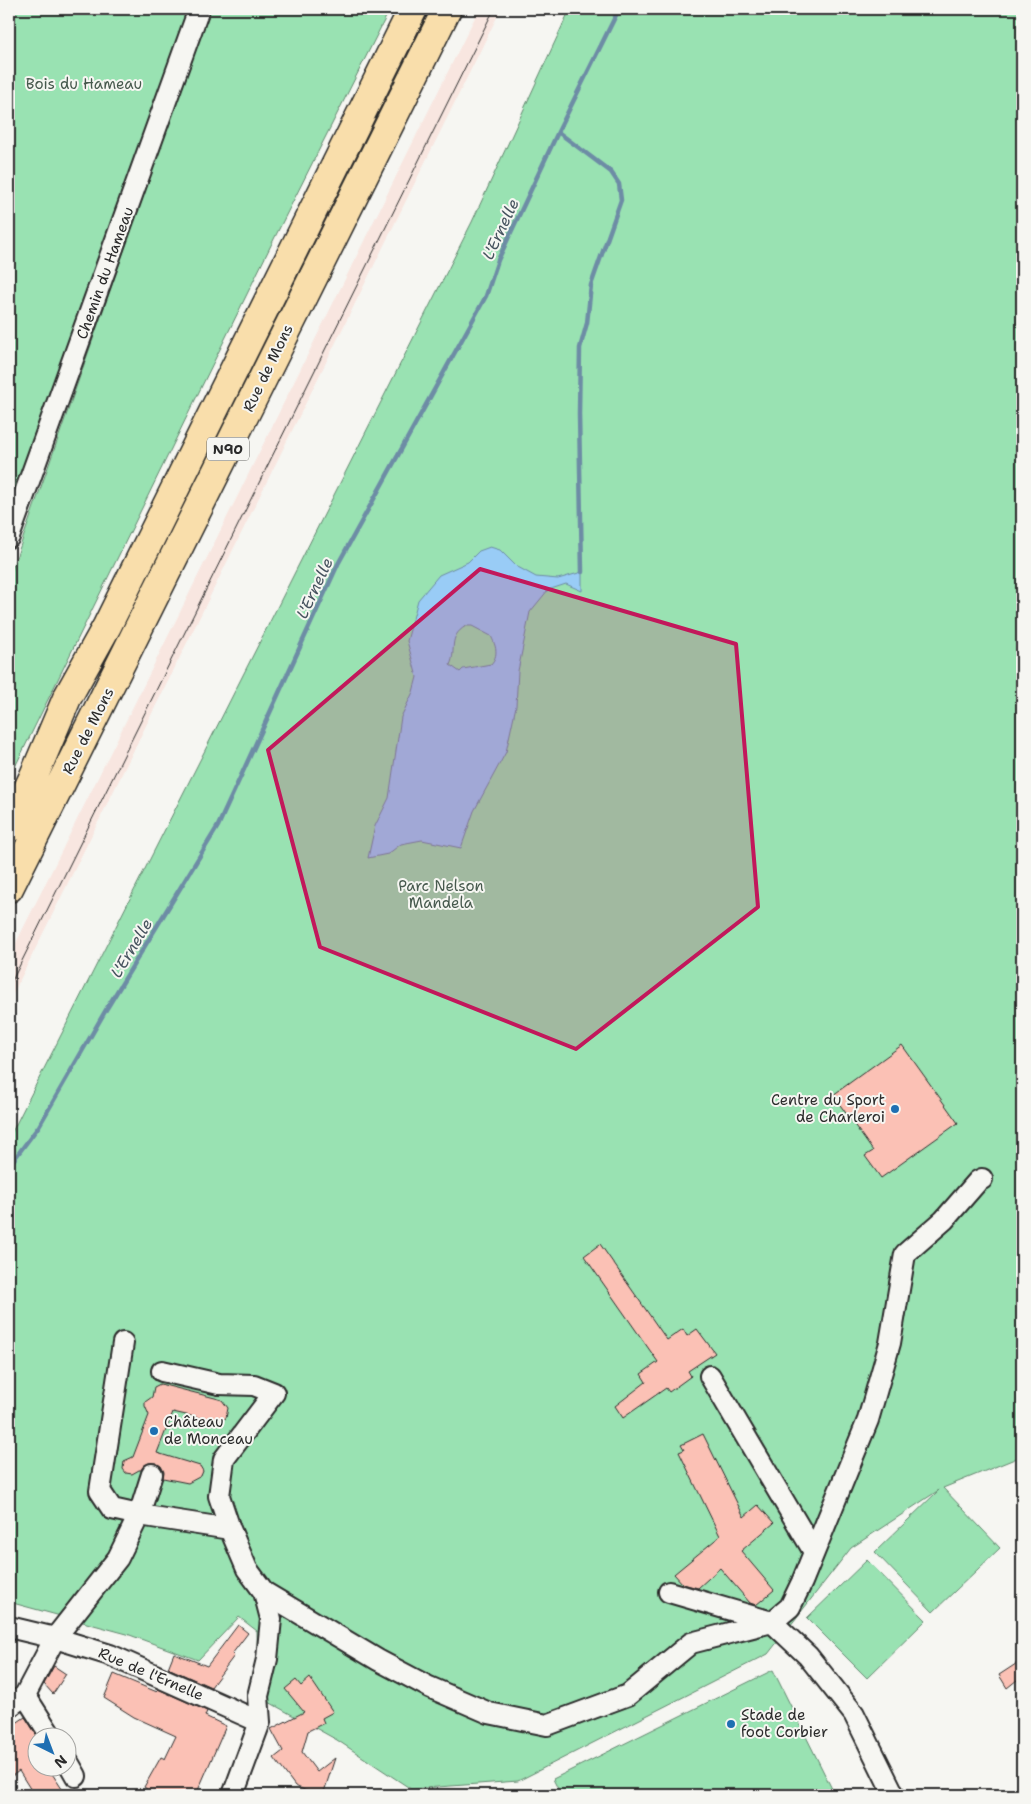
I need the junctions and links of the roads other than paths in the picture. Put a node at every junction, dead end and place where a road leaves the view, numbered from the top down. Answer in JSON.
{"nodes":[{"id":1,"x":200,"y":9,"type":"edge"},
{"id":2,"x":413,"y":9,"type":"edge"},
{"id":3,"x":447,"y":9,"type":"edge"},
{"id":4,"x":9,"y":537,"type":"edge"},
{"id":5,"x":9,"y":828,"type":"edge"},
{"id":6,"x":9,"y":888,"type":"edge"},
{"id":7,"x":982,"y":1179,"type":"dead end"},
{"id":8,"x":123,"y":1343,"type":"dead end"},
{"id":9,"x":162,"y":1371,"type":"dead end"},
{"id":10,"x":710,"y":1376,"type":"dead end"},
{"id":11,"x":152,"y":1474,"type":"dead end"},
{"id":12,"x":139,"y":1515,"type":"junction"},
{"id":13,"x":230,"y":1529,"type":"junction"},
{"id":14,"x":814,"y":1552,"type":"junction"},
{"id":15,"x":264,"y":1592,"type":"junction"},
{"id":16,"x":669,"y":1592,"type":"dead end"},
{"id":17,"x":772,"y":1622,"type":"junction"},
{"id":18,"x":9,"y":1627,"type":"edge"},
{"id":19,"x":55,"y":1638,"type":"junction"},
{"id":20,"x":17,"y":1701,"type":"edge"},
{"id":21,"x":260,"y":1722,"type":"junction"},
{"id":22,"x":41,"y":1726,"type":"edge"},
{"id":23,"x":233,"y":1795,"type":"edge"},
{"id":24,"x":894,"y":1795,"type":"edge"}],
"edges":[{"from":1,"to":4,"type":"street","name":"Chemin du Hameau"},
{"from":2,"to":5,"type":"highway","name":"Rue de Mons","number":"N90"},
{"from":3,"to":6,"type":"highway","name":"Rue de Mons","number":"N90"},
{"from":7,"to":14,"type":"street"},
{"from":8,"to":12,"type":"street"},
{"from":9,"to":13,"type":"street"},
{"from":10,"to":14,"type":"street"},
{"from":11,"to":12,"type":"street"},
{"from":12,"to":13,"type":"street"},
{"from":12,"to":19,"type":"street"},
{"from":13,"to":15,"type":"street"},
{"from":14,"to":17,"type":"street"},
{"from":15,"to":17,"type":"street"},
{"from":15,"to":21,"type":"street"},
{"from":16,"to":17,"type":"street"},
{"from":17,"to":24,"type":"street"},
{"from":18,"to":19,"type":"street","name":"Rue de l'Ernelle"},
{"from":19,"to":20,"type":"street"},
{"from":19,"to":21,"type":"street","name":"Rue de l'Ernelle"},
{"from":20,"to":22,"type":"street"},
{"from":21,"to":23,"type":"street"}]}
